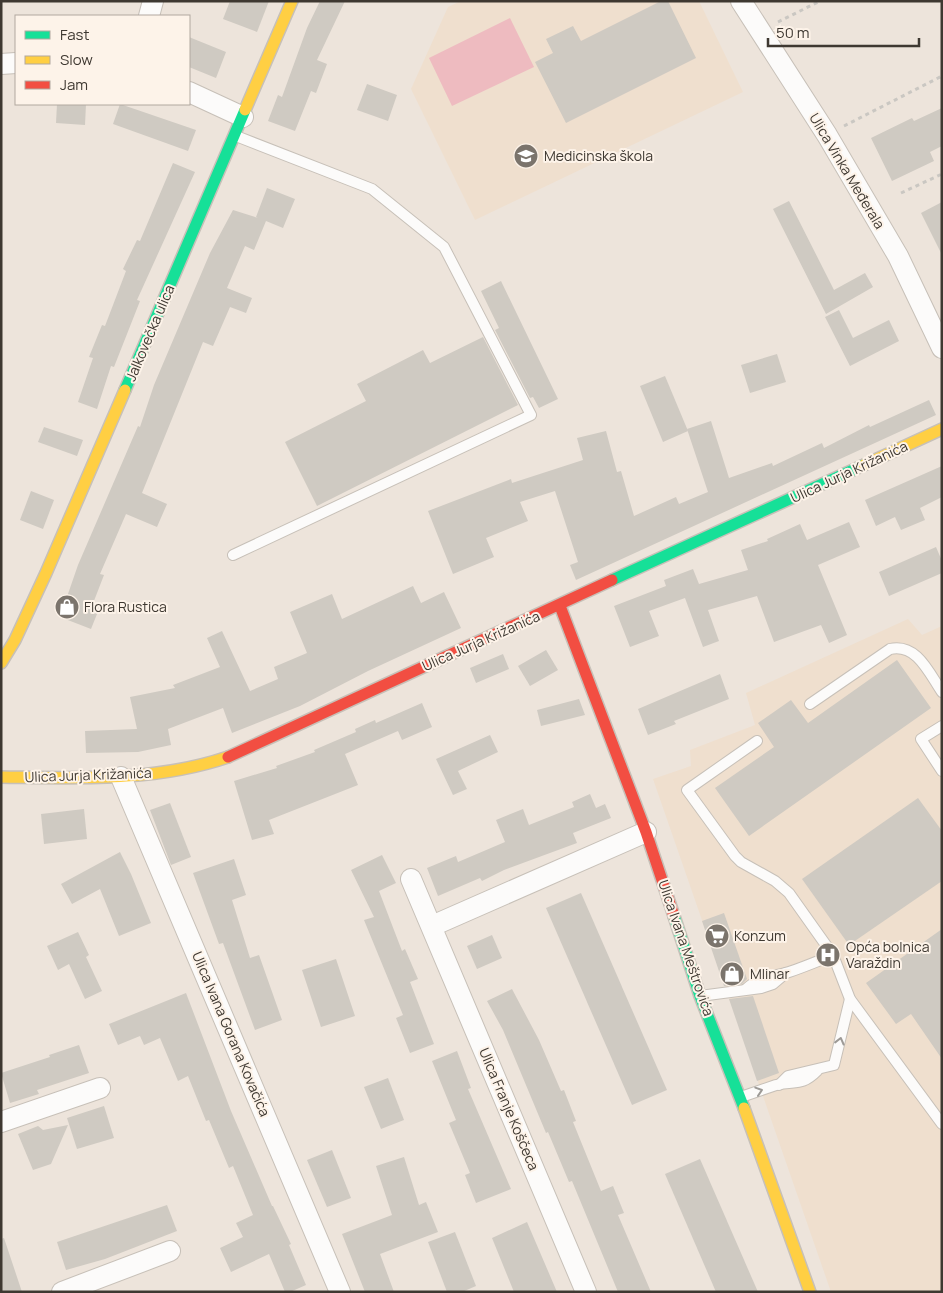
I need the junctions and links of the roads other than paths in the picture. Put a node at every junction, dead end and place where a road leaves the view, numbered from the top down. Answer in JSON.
{"nodes":[{"id":1,"x":152,"y":1,"type":"edge"},
{"id":2,"x":292,"y":1,"type":"edge"},
{"id":3,"x":746,"y":3,"type":"edge"},
{"id":4,"x":149,"y":15,"type":"edge"},
{"id":5,"x":15,"y":63,"type":"edge"},
{"id":6,"x":1,"y":64,"type":"edge"},
{"id":7,"x":190,"y":92,"type":"edge"},
{"id":8,"x":243,"y":117,"type":"junction"},
{"id":9,"x":235,"y":136,"type":"junction"},
{"id":10,"x":942,"y":348,"type":"edge"},
{"id":11,"x":942,"y":429,"type":"edge"},
{"id":12,"x":233,"y":555,"type":"dead end"},
{"id":13,"x":560,"y":606,"type":"junction"},
{"id":14,"x":1,"y":663,"type":"edge"},
{"id":15,"x":942,"y":692,"type":"edge"},
{"id":16,"x":810,"y":704,"type":"dead end"},
{"id":17,"x":942,"y":726,"type":"edge"},
{"id":18,"x":757,"y":741,"type":"dead end"},
{"id":19,"x":942,"y":771,"type":"edge"},
{"id":20,"x":1,"y":777,"type":"edge"},
{"id":21,"x":122,"y":777,"type":"junction"},
{"id":22,"x":646,"y":832,"type":"junction"},
{"id":23,"x":411,"y":879,"type":"dead end"},
{"id":24,"x":432,"y":926,"type":"junction"},
{"id":25,"x":833,"y":955,"type":"junction"},
{"id":26,"x":700,"y":996,"type":"junction"},
{"id":27,"x":850,"y":999,"type":"junction"},
{"id":28,"x":100,"y":1088,"type":"dead end"},
{"id":29,"x":740,"y":1098,"type":"junction"},
{"id":30,"x":1,"y":1122,"type":"edge"},
{"id":31,"x":942,"y":1124,"type":"edge"},
{"id":32,"x":170,"y":1251,"type":"dead end"},
{"id":33,"x":62,"y":1292,"type":"edge"},
{"id":34,"x":340,"y":1292,"type":"edge"},
{"id":35,"x":586,"y":1292,"type":"edge"},
{"id":36,"x":810,"y":1292,"type":"edge"}],
"edges":[{"from":1,"to":4,"type":"street"},
{"from":2,"to":8,"type":"street","name":"Jalkovečka ulica"},
{"from":3,"to":10,"type":"street","name":"Ulica Vinka Međerala"},
{"from":5,"to":6,"type":"street"},
{"from":7,"to":8,"type":"street"},
{"from":8,"to":9,"type":"street","name":"Jalkovečka ulica"},
{"from":9,"to":12,"type":"lane"},
{"from":9,"to":14,"type":"street","name":"Jalkovečka ulica"},
{"from":11,"to":13,"type":"street","name":"Ulica Jurja Križanića"},
{"from":13,"to":21,"type":"street","name":"Ulica Jurja Križanića"},
{"from":13,"to":22,"type":"street","name":"Ulica Ivana Meštrovića"},
{"from":15,"to":16,"type":"lane"},
{"from":17,"to":19,"type":"lane"},
{"from":18,"to":25,"type":"lane"},
{"from":20,"to":21,"type":"street","name":"Ulica Jurja Križanića"},
{"from":21,"to":34,"type":"street","name":"Ulica Ivana Gorana Kovačića"},
{"from":22,"to":24,"type":"street"},
{"from":22,"to":26,"type":"street","name":"Ulica Ivana Meštrovića"},
{"from":23,"to":24,"type":"street","name":"Ulica Franje Koščeca"},
{"from":24,"to":35,"type":"street","name":"Ulica Franje Koščeca"},
{"from":25,"to":26,"type":"lane"},
{"from":25,"to":27,"type":"lane"},
{"from":26,"to":29,"type":"street","name":"Ulica Ivana Meštrovića"},
{"from":29,"to":27,"type":"lane","one_way":true},
{"from":27,"to":31,"type":"lane"},
{"from":28,"to":30,"type":"street"},
{"from":29,"to":36,"type":"street","name":"Ulica Ivana Meštrovića"},
{"from":32,"to":33,"type":"street"}]}
